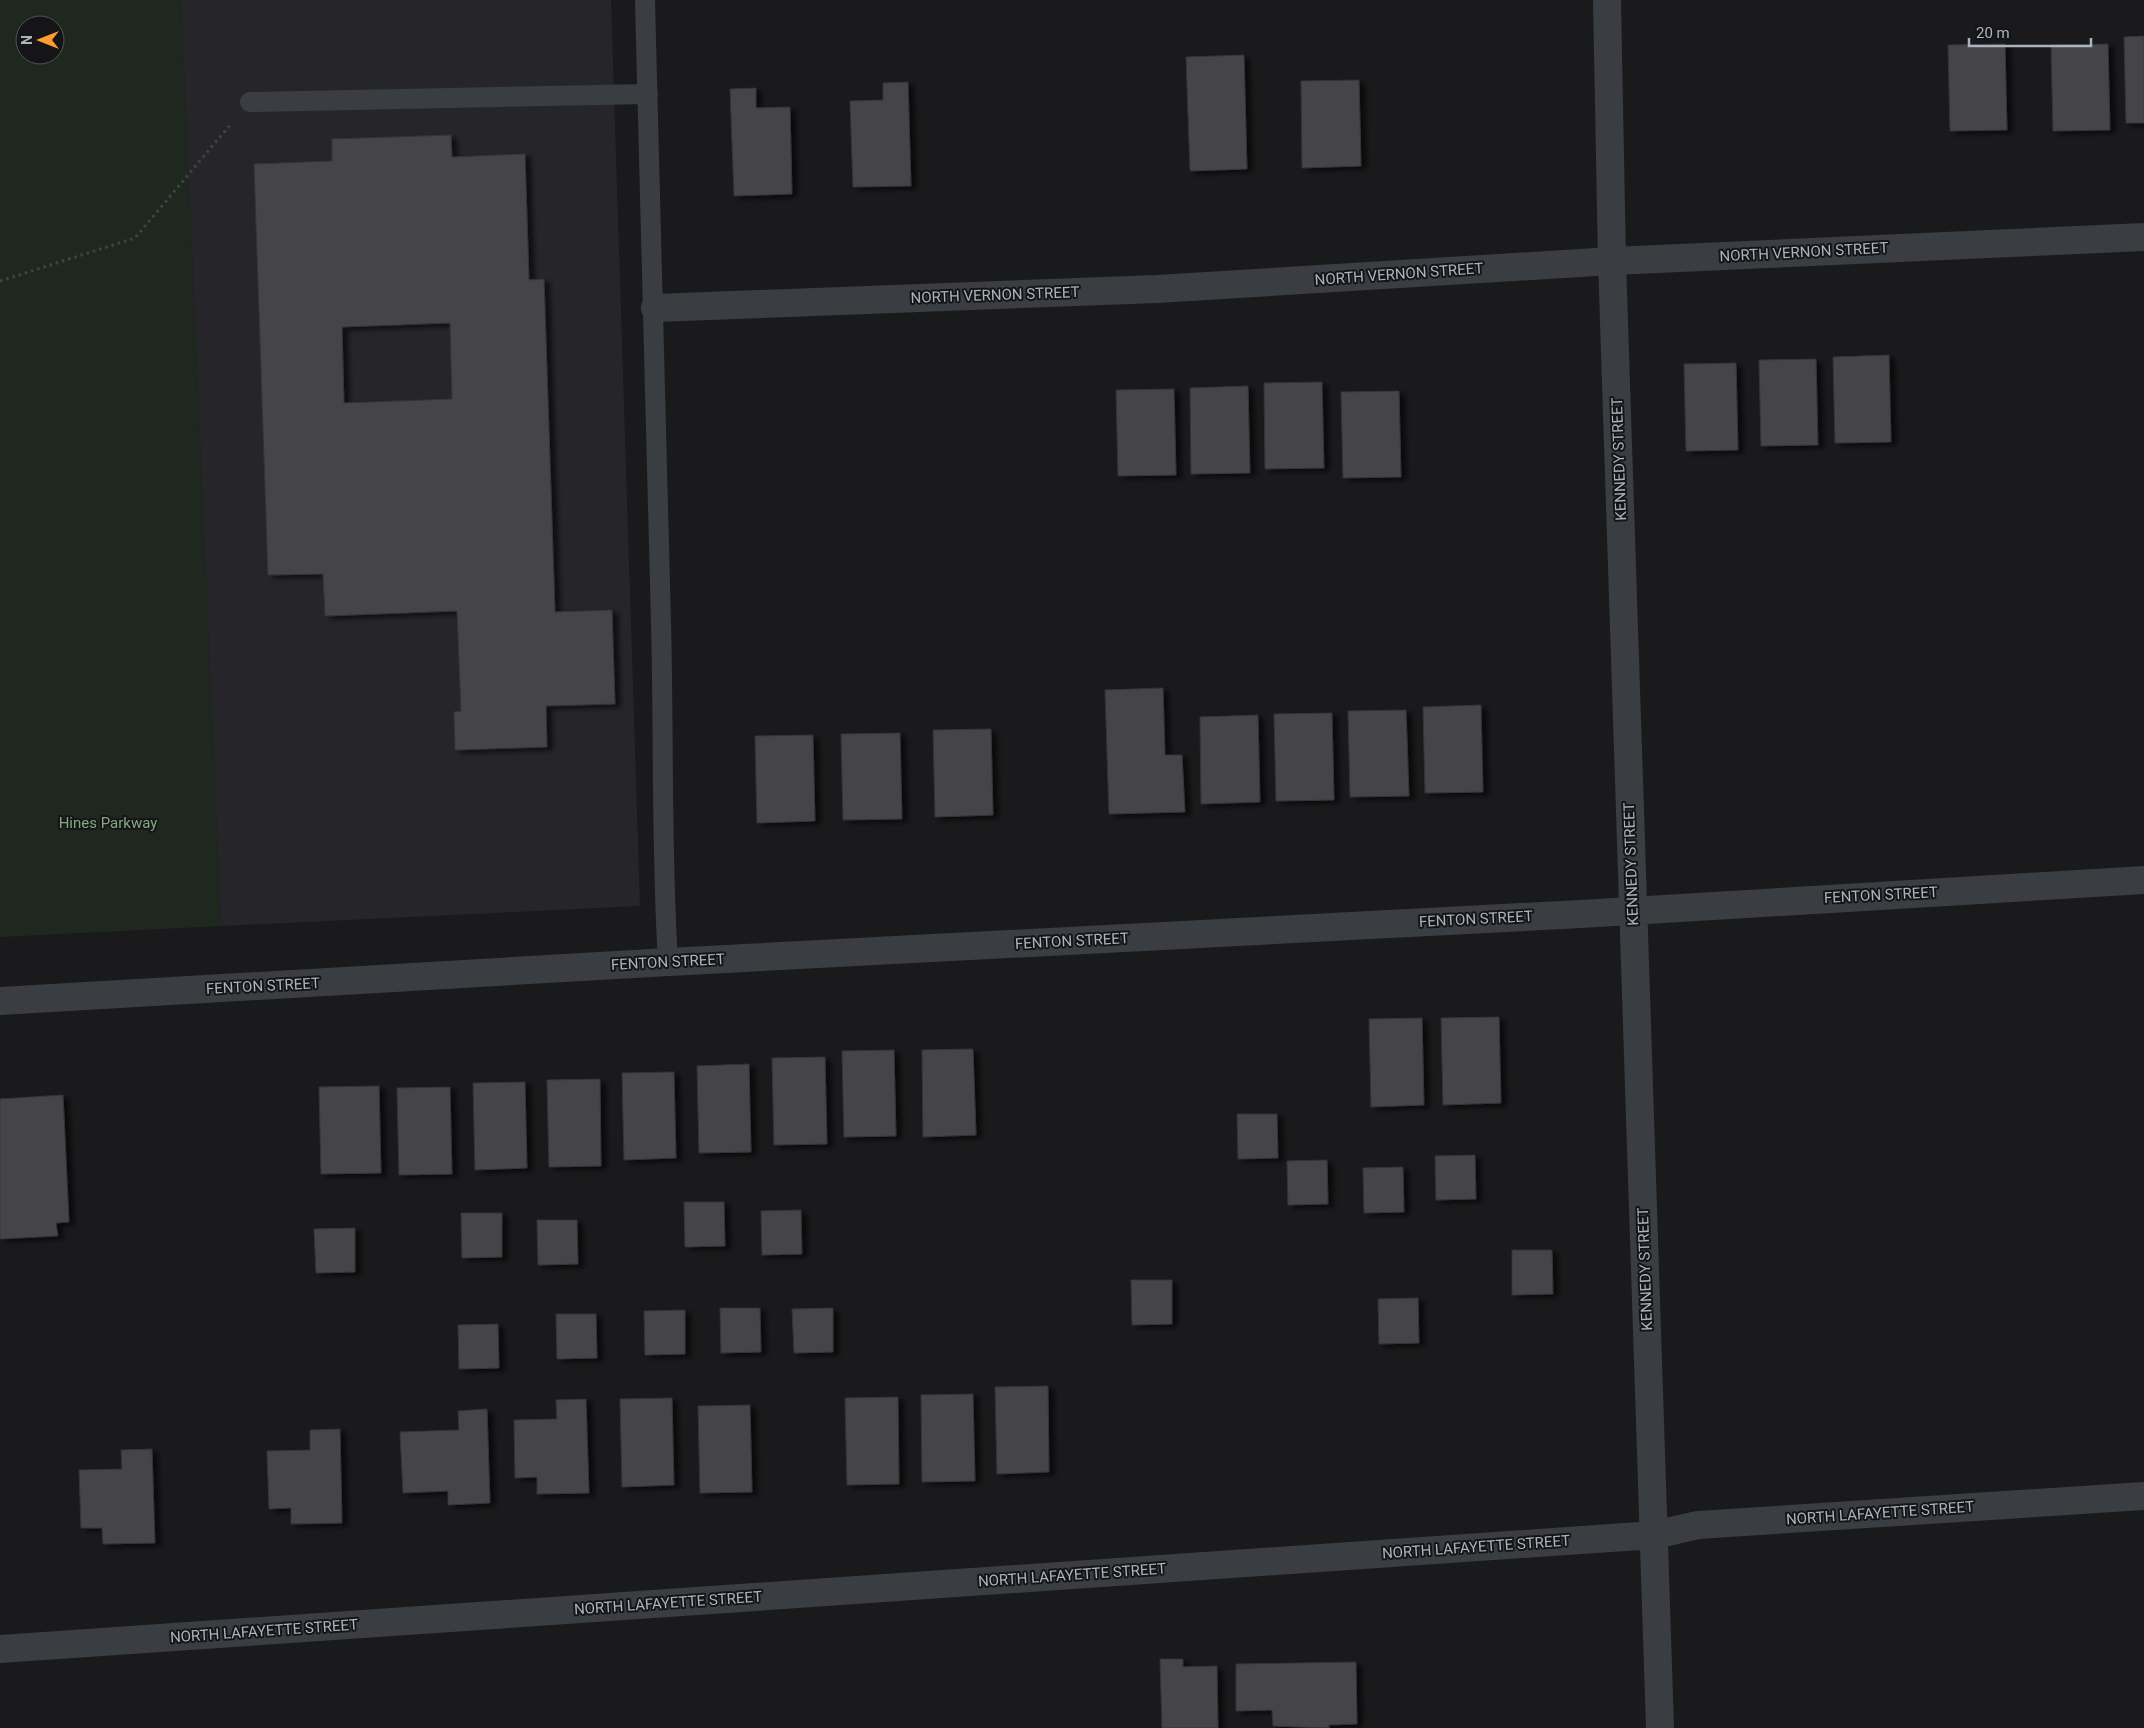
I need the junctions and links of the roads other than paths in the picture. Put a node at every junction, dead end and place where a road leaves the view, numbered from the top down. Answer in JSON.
{"nodes":[{"id":1,"x":646,"y":0,"type":"edge"},
{"id":2,"x":1607,"y":0,"type":"edge"},
{"id":3,"x":648,"y":94,"type":"junction"},
{"id":4,"x":250,"y":102,"type":"road end"},
{"id":5,"x":2144,"y":236,"type":"edge"},
{"id":6,"x":1612,"y":261,"type":"junction"},
{"id":7,"x":654,"y":308,"type":"junction"},
{"id":8,"x":2144,"y":880,"type":"edge"},
{"id":9,"x":1633,"y":910,"type":"junction"},
{"id":10,"x":668,"y":962,"type":"junction"},
{"id":11,"x":0,"y":1001,"type":"edge"},
{"id":12,"x":2144,"y":1496,"type":"edge"},
{"id":13,"x":1654,"y":1535,"type":"junction"},
{"id":14,"x":0,"y":1649,"type":"edge"},
{"id":15,"x":1660,"y":1728,"type":"edge"}],
"edges":[{"from":1,"to":3,"type":"lane"},
{"from":2,"to":6,"type":"street","name":"KENNEDY STREET"},
{"from":3,"to":4,"type":"lane"},
{"from":3,"to":7,"type":"lane"},
{"from":5,"to":6,"type":"street","name":"NORTH VERNON STREET"},
{"from":6,"to":7,"type":"street","name":"NORTH VERNON STREET"},
{"from":6,"to":9,"type":"street","name":"KENNEDY STREET"},
{"from":7,"to":10,"type":"lane"},
{"from":8,"to":9,"type":"street","name":"FENTON STREET"},
{"from":9,"to":10,"type":"street","name":"FENTON STREET"},
{"from":9,"to":13,"type":"street","name":"KENNEDY STREET"},
{"from":10,"to":11,"type":"street","name":"FENTON STREET"},
{"from":12,"to":13,"type":"street","name":"NORTH LAFAYETTE STREET"},
{"from":13,"to":14,"type":"street","name":"NORTH LAFAYETTE STREET"},
{"from":13,"to":15,"type":"street","name":"KENNEDY STREET"}]}
